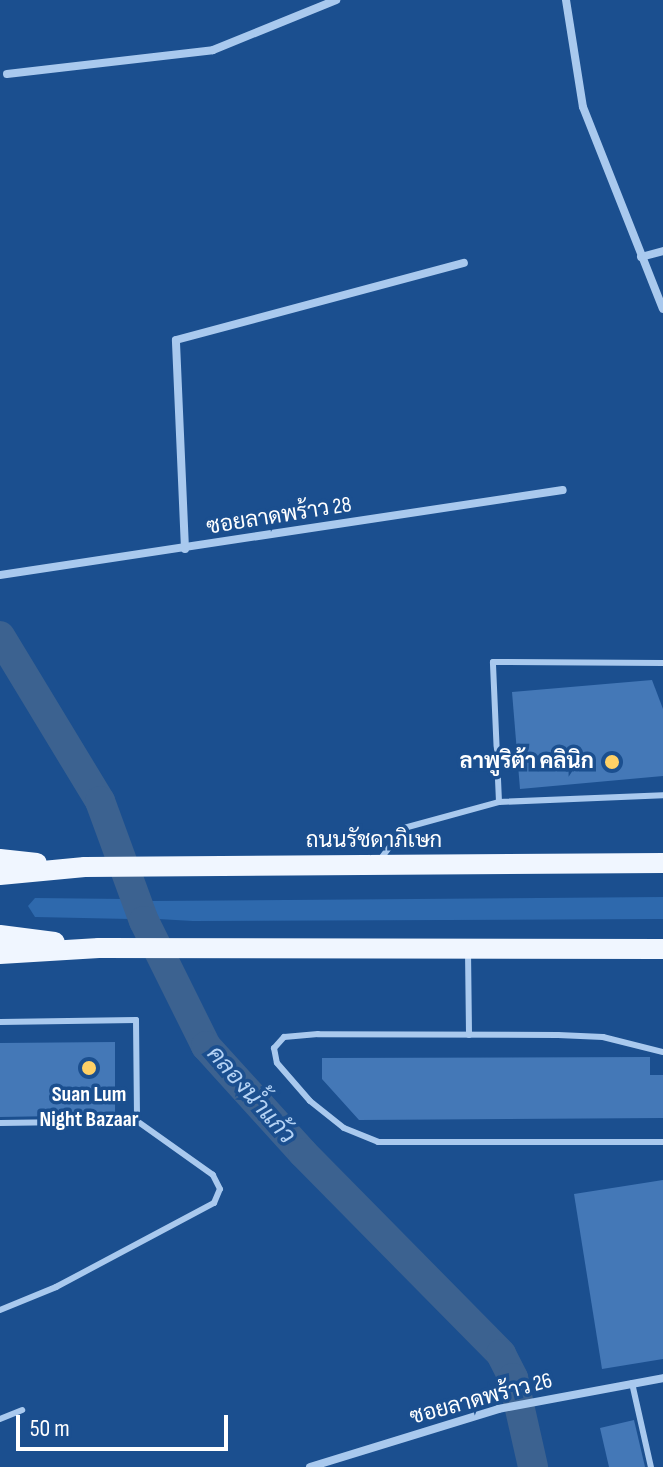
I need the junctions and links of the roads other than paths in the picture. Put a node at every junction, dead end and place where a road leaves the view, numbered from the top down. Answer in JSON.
{"nodes":[{"id":1,"x":336,"y":0,"type":"edge"},
{"id":2,"x":566,"y":0,"type":"edge"},
{"id":3,"x":7,"y":74,"type":"dead end"},
{"id":4,"x":663,"y":251,"type":"edge"},
{"id":5,"x":641,"y":257,"type":"junction"},
{"id":6,"x":464,"y":263,"type":"dead end"},
{"id":7,"x":663,"y":309,"type":"edge"},
{"id":8,"x":563,"y":490,"type":"dead end"},
{"id":9,"x":185,"y":549,"type":"junction"},
{"id":10,"x":0,"y":575,"type":"edge"},
{"id":11,"x":663,"y":663,"type":"edge"},
{"id":12,"x":663,"y":795,"type":"edge"},
{"id":13,"x":499,"y":802,"type":"junction"},
{"id":14,"x":0,"y":859,"type":"edge"},
{"id":15,"x":663,"y":863,"type":"edge"},
{"id":16,"x":378,"y":865,"type":"junction"},
{"id":17,"x":85,"y":867,"type":"junction"},
{"id":18,"x":0,"y":875,"type":"edge"},
{"id":19,"x":0,"y":935,"type":"edge"},
{"id":20,"x":99,"y":948,"type":"junction"},
{"id":21,"x":468,"y":949,"type":"junction"},
{"id":22,"x":663,"y":949,"type":"edge"},
{"id":23,"x":0,"y":954,"type":"edge"},
{"id":24,"x":0,"y":1022,"type":"edge"},
{"id":25,"x":469,"y":1035,"type":"junction"},
{"id":26,"x":663,"y":1052,"type":"edge"},
{"id":27,"x":137,"y":1121,"type":"junction"},
{"id":28,"x":0,"y":1123,"type":"edge"},
{"id":29,"x":663,"y":1142,"type":"edge"},
{"id":30,"x":0,"y":1310,"type":"edge"},
{"id":31,"x":663,"y":1378,"type":"edge"},
{"id":32,"x":632,"y":1383,"type":"junction"},
{"id":33,"x":22,"y":1410,"type":"dead end"},
{"id":34,"x":0,"y":1419,"type":"edge"},
{"id":35,"x":310,"y":1467,"type":"edge"},
{"id":36,"x":651,"y":1467,"type":"edge"}],
"edges":[{"from":1,"to":3,"type":"street"},
{"from":2,"to":5,"type":"street"},
{"from":4,"to":5,"type":"street"},
{"from":5,"to":7,"type":"street"},
{"from":6,"to":9,"type":"street"},
{"from":8,"to":9,"type":"street","name":"ซอยลาดพร้าว 28"},
{"from":9,"to":10,"type":"street","name":"ซอยลาดพร้าว 28"},
{"from":11,"to":13,"type":"lane"},
{"from":12,"to":13,"type":"lane"},
{"from":13,"to":16,"type":"lane"},
{"from":14,"to":17,"type":"main road","name":"ถนนรัชดาภิเษก"},
{"from":15,"to":16,"type":"main road","name":"ถนนรัชดาภิเษก"},
{"from":16,"to":17,"type":"main road","name":"ถนนรัชดาภิเษก"},
{"from":17,"to":18,"type":"main road","name":"ถนนรัชดาภิเษก"},
{"from":19,"to":20,"type":"main road"},
{"from":20,"to":21,"type":"main road"},
{"from":20,"to":23,"type":"main road"},
{"from":21,"to":22,"type":"main road"},
{"from":21,"to":25,"type":"lane"},
{"from":24,"to":27,"type":"lane"},
{"from":25,"to":26,"type":"lane"},
{"from":25,"to":29,"type":"lane"},
{"from":27,"to":28,"type":"lane"},
{"from":27,"to":30,"type":"lane"},
{"from":31,"to":32,"type":"street","name":"ซอยลาดพร้าว 26"},
{"from":32,"to":35,"type":"street","name":"ซอยลาดพร้าว 26"},
{"from":32,"to":36,"type":"lane"},
{"from":33,"to":34,"type":"lane"}]}
